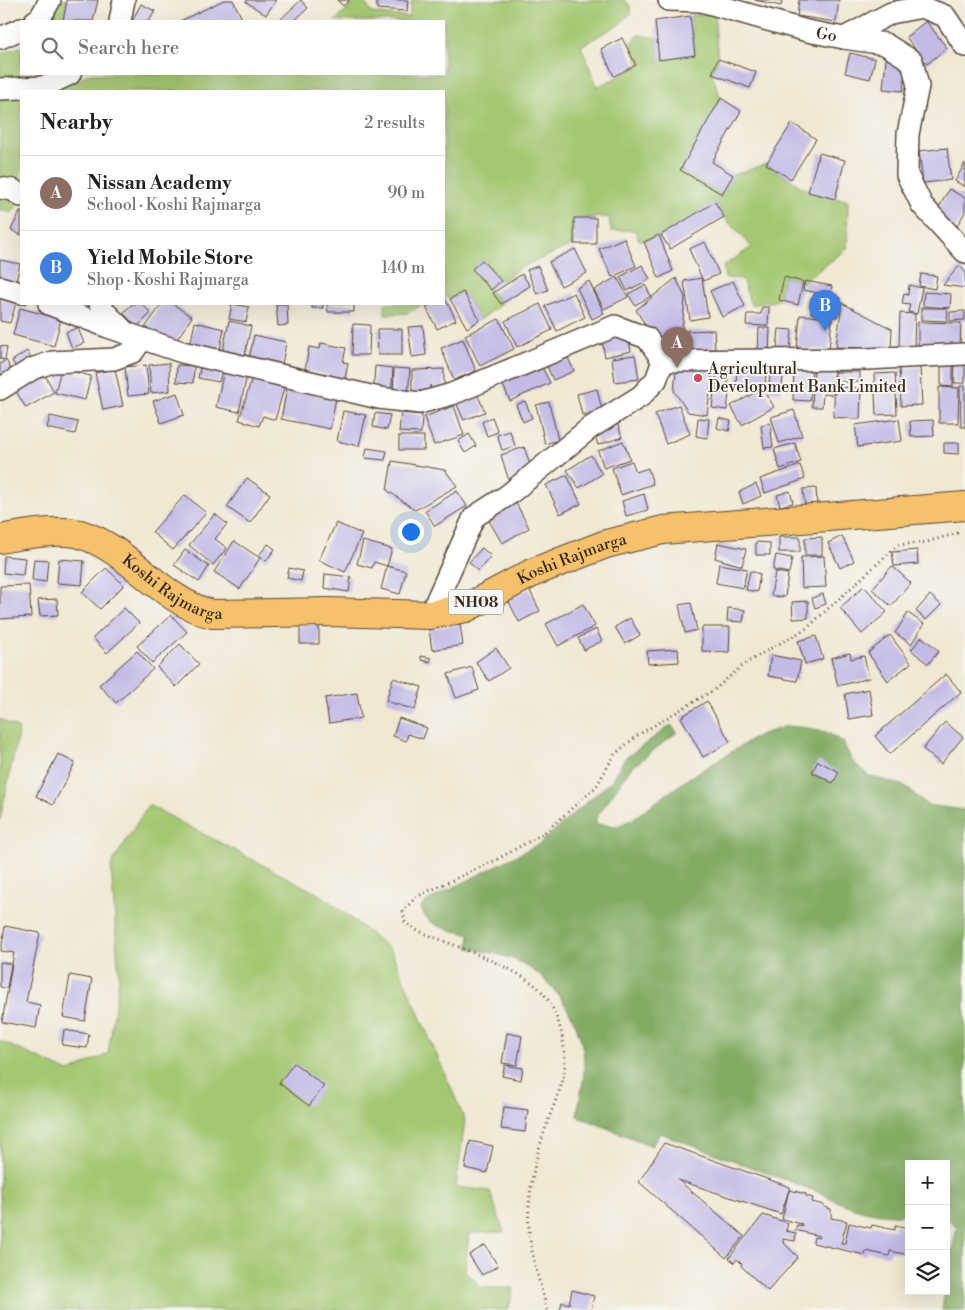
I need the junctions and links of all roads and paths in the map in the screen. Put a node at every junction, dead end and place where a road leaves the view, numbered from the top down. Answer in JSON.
{"nodes":[{"id":1,"x":50,"y":0,"type":"edge"},
{"id":2,"x":124,"y":0,"type":"edge"},
{"id":3,"x":669,"y":0,"type":"edge"},
{"id":4,"x":37,"y":20,"type":"edge"},
{"id":5,"x":120,"y":20,"type":"edge"},
{"id":6,"x":20,"y":29,"type":"edge"},
{"id":7,"x":0,"y":38,"type":"edge"},
{"id":8,"x":844,"y":38,"type":"junction"},
{"id":9,"x":965,"y":46,"type":"edge"},
{"id":10,"x":68,"y":75,"type":"edge"},
{"id":11,"x":0,"y":89,"type":"edge"},
{"id":12,"x":0,"y":188,"type":"edge"},
{"id":13,"x":20,"y":195,"type":"edge"},
{"id":14,"x":965,"y":252,"type":"edge"},
{"id":15,"x":0,"y":287,"type":"edge"},
{"id":16,"x":20,"y":293,"type":"edge"},
{"id":17,"x":52,"y":305,"type":"edge"},
{"id":18,"x":101,"y":305,"type":"edge"},
{"id":19,"x":134,"y":336,"type":"junction"},
{"id":20,"x":965,"y":354,"type":"edge"},
{"id":21,"x":663,"y":361,"type":"junction"},
{"id":22,"x":0,"y":389,"type":"edge"},
{"id":23,"x":965,"y":506,"type":"edge"},
{"id":24,"x":965,"y":531,"type":"edge"},
{"id":25,"x":0,"y":539,"type":"edge"},
{"id":26,"x":430,"y":615,"type":"junction"},
{"id":27,"x":547,"y":1310,"type":"edge"}],
"edges":[{"from":1,"to":4,"type":"street"},
{"from":2,"to":5,"type":"street"},
{"from":3,"to":8,"type":"street","name":"Go"},
{"from":6,"to":7,"type":"street"},
{"from":8,"to":9,"type":"street","name":"Go"},
{"from":8,"to":14,"type":"street"},
{"from":10,"to":11,"type":"street"},
{"from":12,"to":13,"type":"street"},
{"from":15,"to":16,"type":"street"},
{"from":17,"to":19,"type":"street"},
{"from":18,"to":19,"type":"street"},
{"from":19,"to":21,"type":"street"},
{"from":19,"to":22,"type":"street"},
{"from":20,"to":21,"type":"street"},
{"from":21,"to":26,"type":"street"},
{"from":23,"to":26,"type":"main road","name":"Koshi Rajmarga","number":"NH08"},
{"from":24,"to":27,"type":"path"},
{"from":25,"to":26,"type":"main road","name":"Koshi Rajmarga","number":"NH08"}]}
